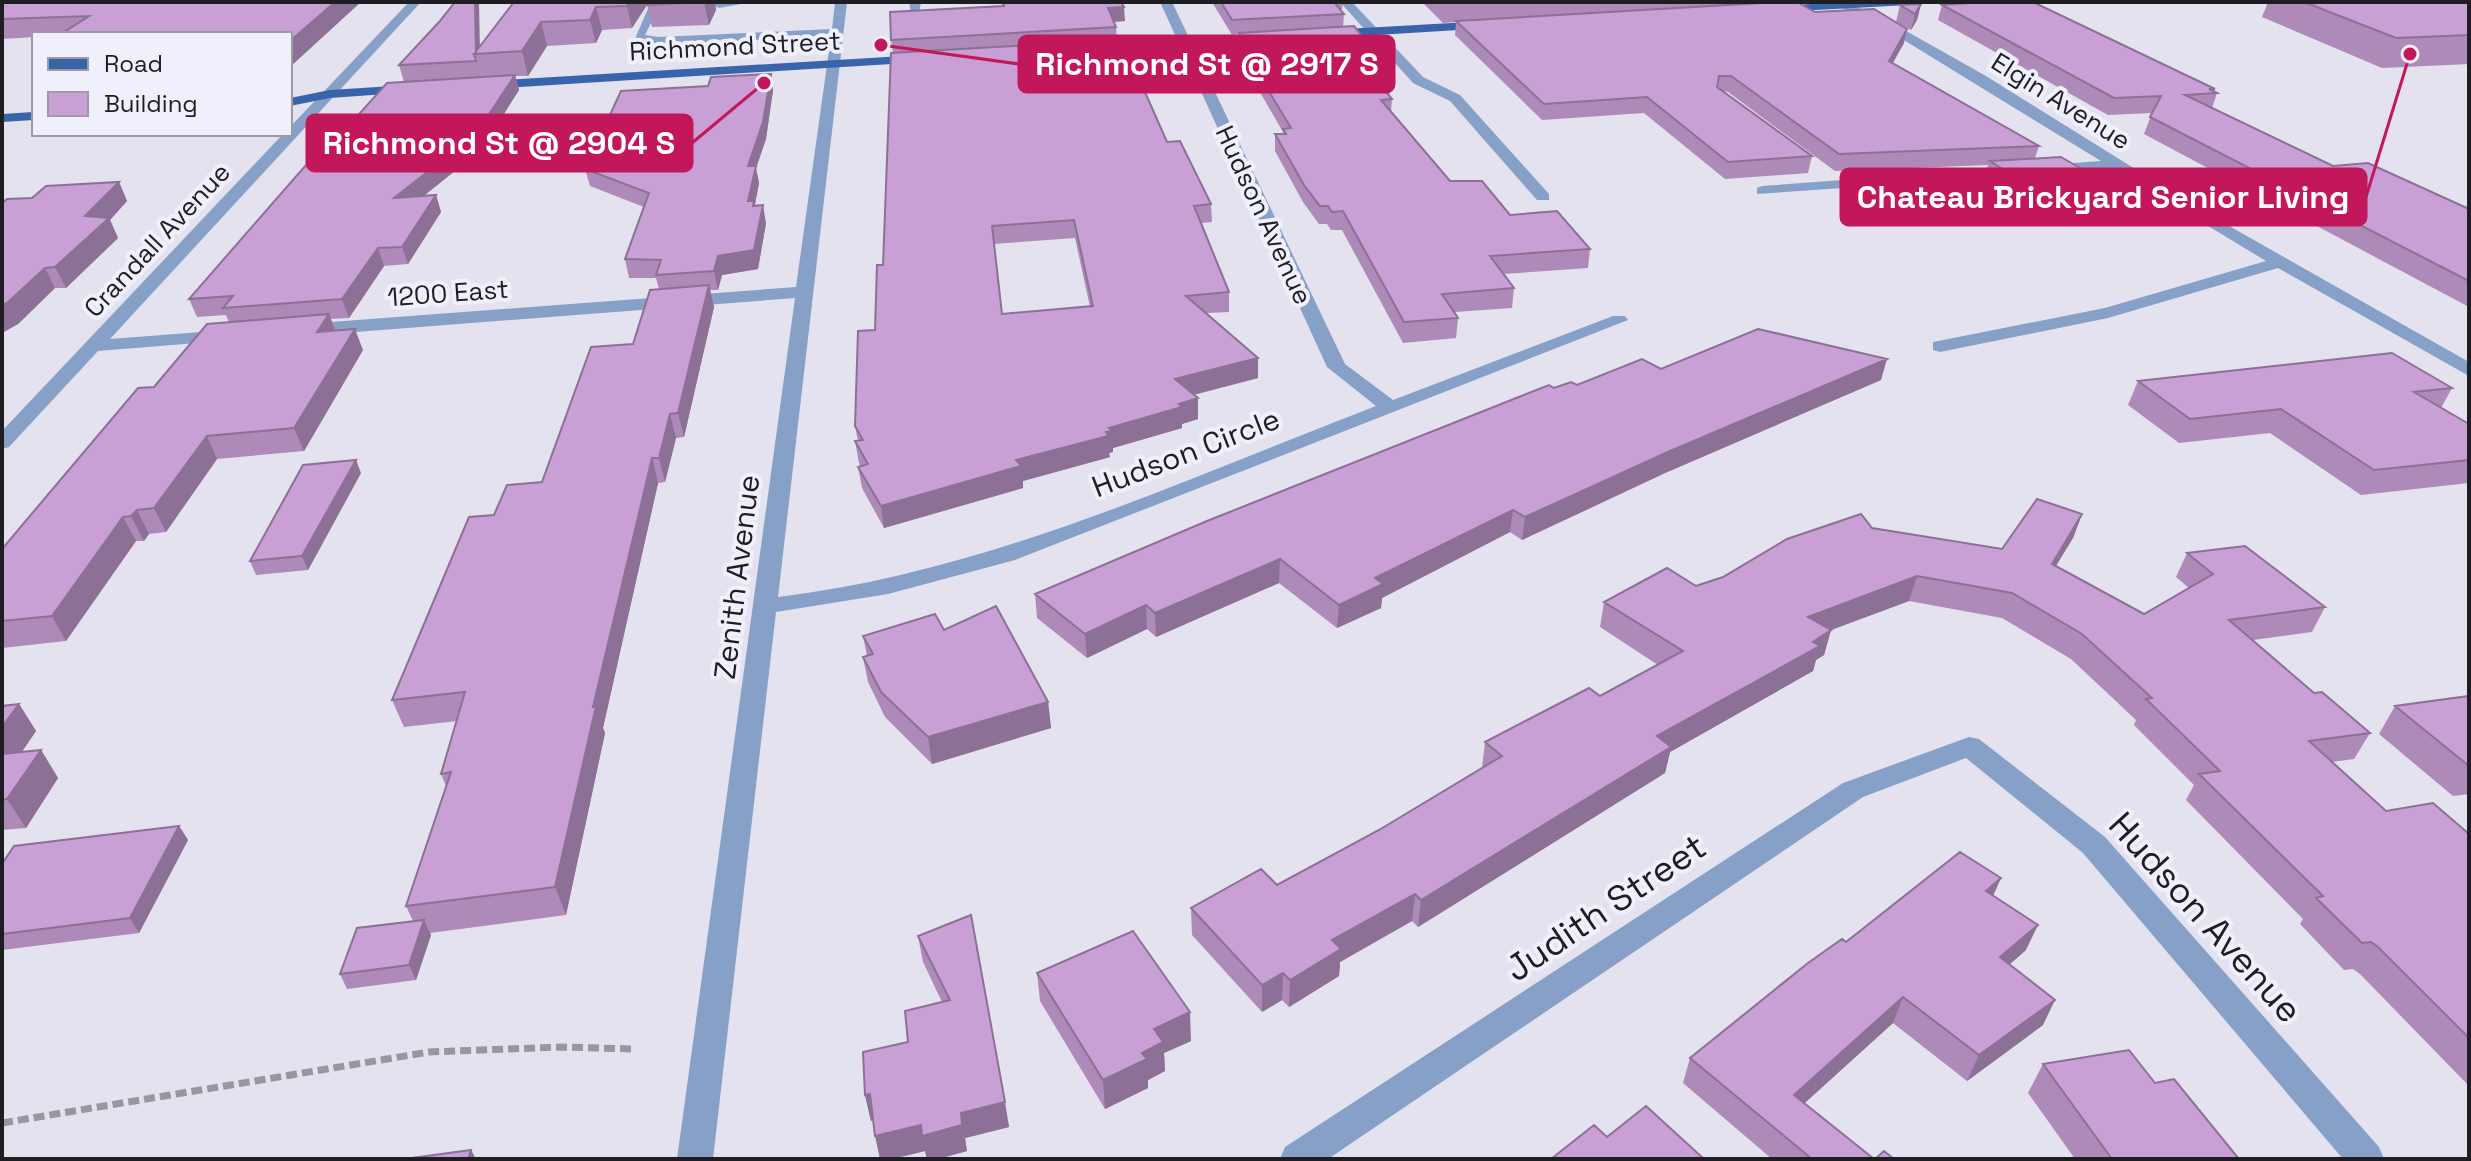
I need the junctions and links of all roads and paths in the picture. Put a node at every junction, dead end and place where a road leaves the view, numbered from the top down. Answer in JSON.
{"nodes":[{"id":1,"x":415,"y":2,"type":"edge"},
{"id":2,"x":746,"y":2,"type":"edge"},
{"id":3,"x":841,"y":2,"type":"edge"},
{"id":4,"x":1166,"y":2,"type":"edge"},
{"id":5,"x":1346,"y":2,"type":"edge"},
{"id":6,"x":1909,"y":2,"type":"edge"},
{"id":7,"x":687,"y":3,"type":"edge"},
{"id":8,"x":1834,"y":4,"type":"edge"},
{"id":9,"x":719,"y":5,"type":"dead end"},
{"id":10,"x":1758,"y":10,"type":"edge"},
{"id":11,"x":1507,"y":24,"type":"edge"},
{"id":12,"x":838,"y":32,"type":"junction"},
{"id":13,"x":1374,"y":32,"type":"junction"},
{"id":14,"x":1315,"y":35,"type":"edge"},
{"id":15,"x":1285,"y":37,"type":"edge"},
{"id":16,"x":1185,"y":43,"type":"junction"},
{"id":17,"x":1082,"y":49,"type":"edge"},
{"id":18,"x":941,"y":57,"type":"edge"},
{"id":19,"x":835,"y":64,"type":"junction"},
{"id":20,"x":476,"y":85,"type":"edge"},
{"id":21,"x":428,"y":88,"type":"edge"},
{"id":22,"x":292,"y":90,"type":"edge"},
{"id":23,"x":330,"y":94,"type":"junction"},
{"id":24,"x":292,"y":102,"type":"edge"},
{"id":25,"x":32,"y":116,"type":"edge"},
{"id":26,"x":2,"y":118,"type":"edge"},
{"id":27,"x":292,"y":135,"type":"edge"},
{"id":28,"x":291,"y":136,"type":"edge"},
{"id":29,"x":2116,"y":164,"type":"junction"},
{"id":30,"x":1815,"y":167,"type":"edge"},
{"id":31,"x":1839,"y":185,"type":"junction"},
{"id":32,"x":1762,"y":191,"type":"dead end"},
{"id":33,"x":1543,"y":197,"type":"dead end"},
{"id":34,"x":2279,"y":262,"type":"junction"},
{"id":35,"x":806,"y":292,"type":"junction"},
{"id":36,"x":1619,"y":320,"type":"dead end"},
{"id":37,"x":292,"y":331,"type":"edge"},
{"id":38,"x":244,"y":334,"type":"edge"},
{"id":39,"x":94,"y":346,"type":"junction"},
{"id":40,"x":1940,"y":346,"type":"dead end"},
{"id":41,"x":2469,"y":370,"type":"edge"},
{"id":42,"x":1389,"y":407,"type":"junction"},
{"id":43,"x":2,"y":443,"type":"edge"},
{"id":44,"x":766,"y":606,"type":"junction"},
{"id":45,"x":1969,"y":746,"type":"joint"},
{"id":46,"x":634,"y":1049,"type":"dead end"},
{"id":47,"x":2,"y":1123,"type":"edge"},
{"id":48,"x":695,"y":1159,"type":"edge"},
{"id":49,"x":1298,"y":1159,"type":"edge"},
{"id":50,"x":2366,"y":1159,"type":"edge"}],
"edges":[{"from":1,"to":23,"type":"street","name":"Crandall Avenue"},
{"from":2,"to":9,"type":"street"},
{"from":3,"to":12,"type":"street","name":"Zenith Avenue"},
{"from":4,"to":16,"type":"street","name":"Hudson Avenue"},
{"from":5,"to":13,"type":"street"},
{"from":6,"to":8,"type":"main road"},
{"from":7,"to":12,"type":"street"},
{"from":8,"to":10,"type":"main road"},
{"from":8,"to":29,"type":"street","name":"Elgin Avenue"},
{"from":11,"to":13,"type":"main road"},
{"from":12,"to":19,"type":"street","name":"Zenith Avenue"},
{"from":13,"to":14,"type":"main road"},
{"from":13,"to":33,"type":"street"},
{"from":15,"to":16,"type":"main road"},
{"from":16,"to":17,"type":"main road"},
{"from":16,"to":42,"type":"street","name":"Hudson Avenue"},
{"from":18,"to":19,"type":"main road","name":"Richmond Street"},
{"from":19,"to":20,"type":"main road","name":"Richmond Street"},
{"from":19,"to":35,"type":"street","name":"Zenith Avenue"},
{"from":21,"to":23,"type":"main road"},
{"from":22,"to":23,"type":"main road"},
{"from":23,"to":24,"type":"main road"},
{"from":23,"to":27,"type":"street","name":"Crandall Avenue"},
{"from":25,"to":26,"type":"main road"},
{"from":28,"to":39,"type":"street","name":"Crandall Avenue"},
{"from":29,"to":31,"type":"street"},
{"from":29,"to":34,"type":"street","name":"Elgin Avenue"},
{"from":30,"to":31,"type":"street"},
{"from":31,"to":32,"type":"street"},
{"from":34,"to":40,"type":"street"},
{"from":34,"to":41,"type":"street","name":"Elgin Avenue"},
{"from":35,"to":37,"type":"street","name":"1200 East"},
{"from":35,"to":44,"type":"street","name":"Zenith Avenue"},
{"from":36,"to":42,"type":"street","name":"Hudson Circle"},
{"from":38,"to":39,"type":"street"},
{"from":39,"to":43,"type":"street","name":"Crandall Avenue"},
{"from":42,"to":44,"type":"street","name":"Hudson Circle"},
{"from":44,"to":48,"type":"street","name":"Zenith Avenue"},
{"from":45,"to":49,"type":"street","name":"Judith Street"},
{"from":45,"to":50,"type":"street","name":"Hudson Avenue"},
{"from":46,"to":47,"type":"path"}]}
